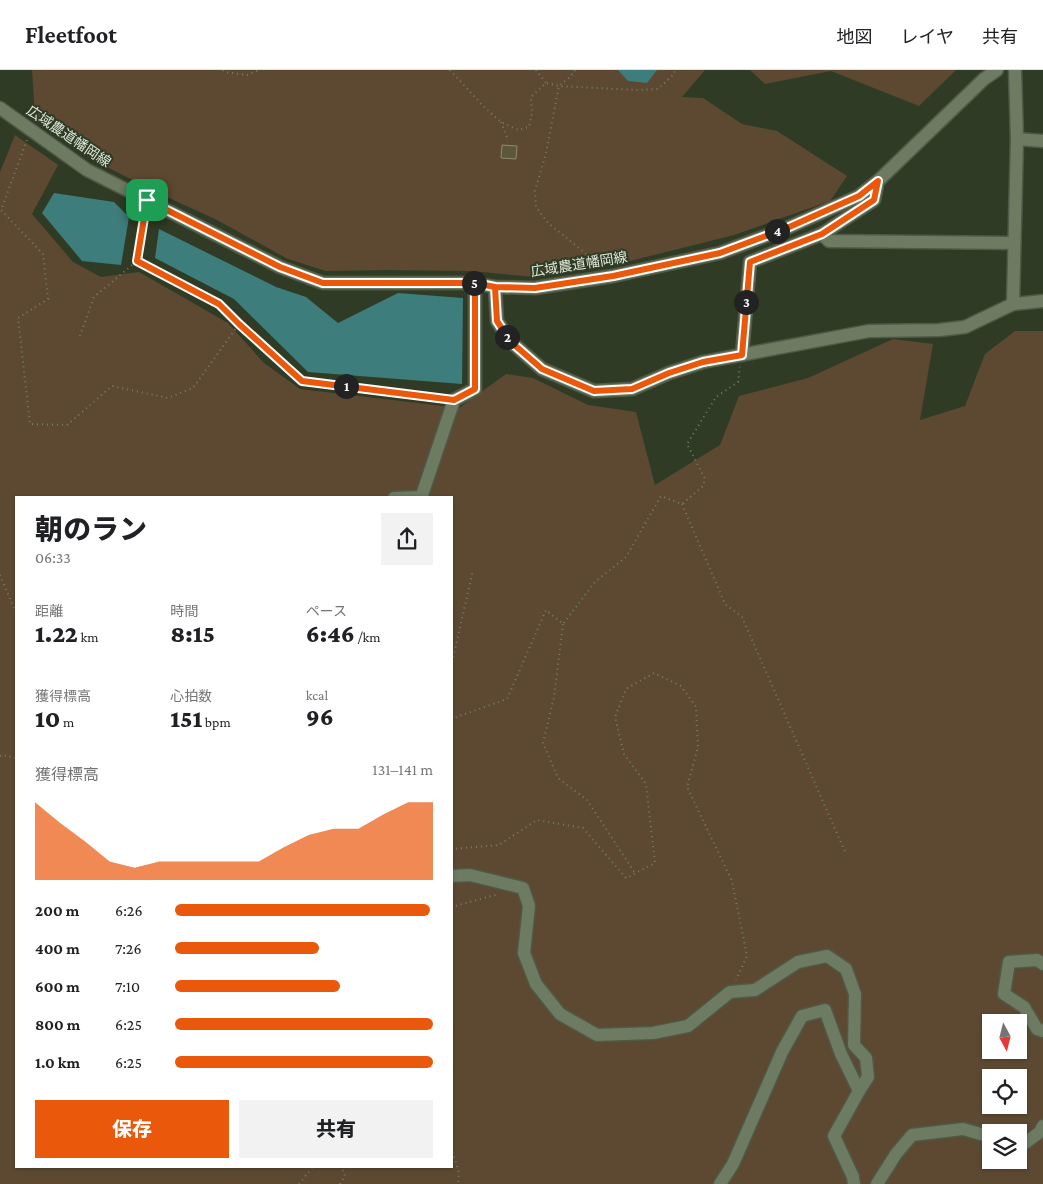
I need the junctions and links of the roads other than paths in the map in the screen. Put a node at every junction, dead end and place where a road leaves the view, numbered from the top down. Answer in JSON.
{"nodes":[{"id":1,"x":997,"y":70,"type":"edge"},
{"id":2,"x":1015,"y":70,"type":"edge"},
{"id":3,"x":0,"y":108,"type":"edge"},
{"id":4,"x":1017,"y":139,"type":"junction"},
{"id":5,"x":1043,"y":142,"type":"edge"},
{"id":6,"x":878,"y":181,"type":"junction"},
{"id":7,"x":822,"y":234,"type":"junction"},
{"id":8,"x":1014,"y":244,"type":"junction"},
{"id":9,"x":475,"y":283,"type":"junction"},
{"id":10,"x":495,"y":287,"type":"junction"},
{"id":11,"x":1043,"y":301,"type":"edge"},
{"id":12,"x":1013,"y":304,"type":"junction"},
{"id":13,"x":742,"y":355,"type":"junction"},
{"id":14,"x":421,"y":496,"type":"edge"},
{"id":15,"x":453,"y":876,"type":"edge"},
{"id":16,"x":1043,"y":964,"type":"edge"},
{"id":17,"x":1043,"y":1031,"type":"edge"},
{"id":18,"x":859,"y":1091,"type":"junction"},
{"id":19,"x":1043,"y":1126,"type":"edge"},
{"id":20,"x":982,"y":1134,"type":"edge"},
{"id":21,"x":1027,"y":1142,"type":"edge"},
{"id":22,"x":720,"y":1184,"type":"edge"},
{"id":23,"x":854,"y":1184,"type":"edge"},
{"id":24,"x":877,"y":1184,"type":"edge"}],
"edges":[{"from":1,"to":6,"type":"street","name":"広域農道幡岡線"},
{"from":2,"to":4,"type":"street"},
{"from":3,"to":9,"type":"street","name":"広域農道幡岡線"},
{"from":4,"to":5,"type":"street"},
{"from":4,"to":8,"type":"street"},
{"from":6,"to":7,"type":"street"},
{"from":6,"to":10,"type":"street","name":"広域農道幡岡線"},
{"from":7,"to":8,"type":"street"},
{"from":7,"to":13,"type":"street"},
{"from":8,"to":12,"type":"street"},
{"from":9,"to":10,"type":"street","name":"広域農道幡岡線"},
{"from":9,"to":14,"type":"street"},
{"from":10,"to":13,"type":"street"},
{"from":11,"to":12,"type":"street"},
{"from":12,"to":13,"type":"street"},
{"from":15,"to":18,"type":"street"},
{"from":16,"to":17,"type":"street"},
{"from":18,"to":22,"type":"street"},
{"from":18,"to":23,"type":"street"},
{"from":19,"to":21,"type":"street"},
{"from":20,"to":24,"type":"street"}]}
